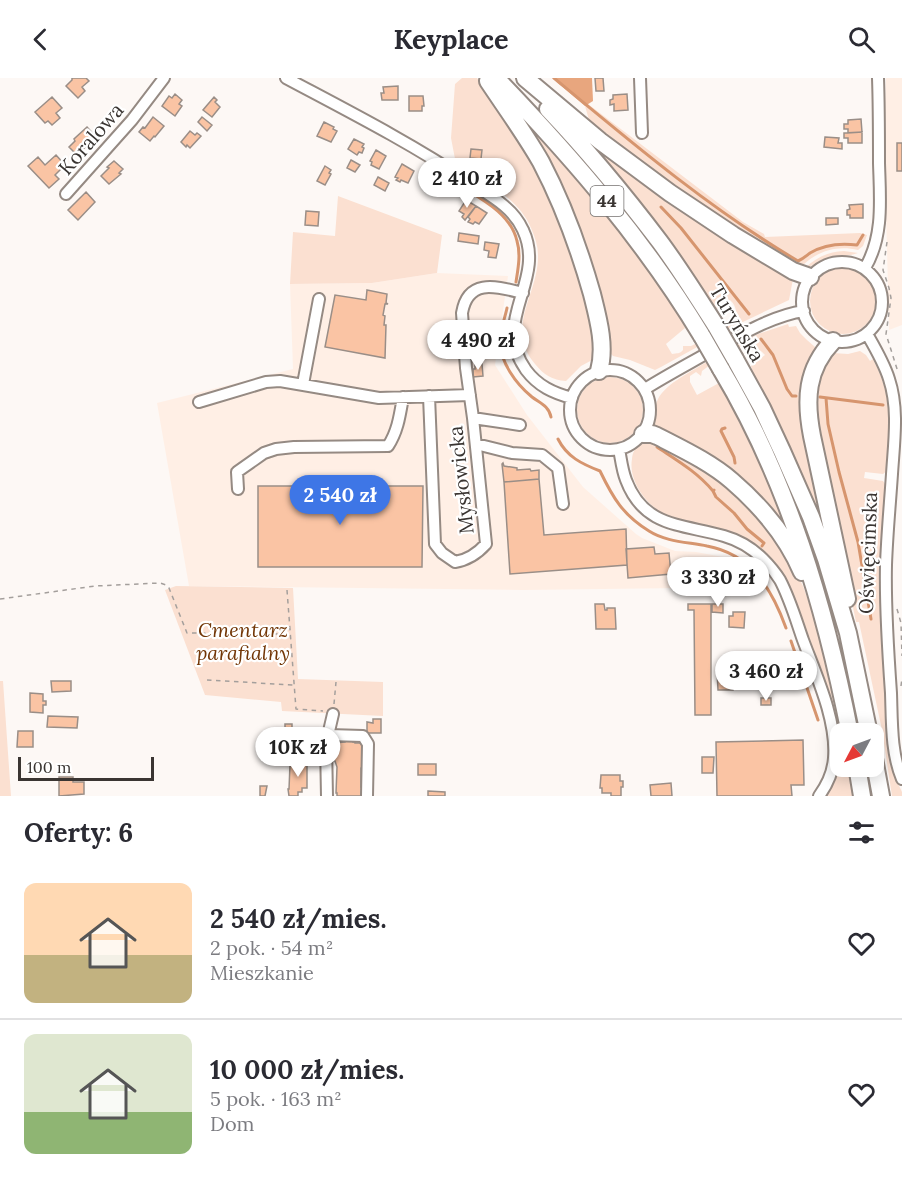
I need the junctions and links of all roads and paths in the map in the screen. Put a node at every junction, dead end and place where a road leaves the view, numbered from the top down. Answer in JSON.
{"nodes":[{"id":1,"x":164,"y":78,"type":"edge"},
{"id":2,"x":286,"y":78,"type":"edge"},
{"id":3,"x":486,"y":78,"type":"edge"},
{"id":4,"x":496,"y":78,"type":"edge"},
{"id":5,"x":518,"y":78,"type":"edge"},
{"id":6,"x":525,"y":78,"type":"edge"},
{"id":7,"x":640,"y":78,"type":"edge"},
{"id":8,"x":878,"y":78,"type":"edge"},
{"id":9,"x":642,"y":133,"type":"dead end"},
{"id":10,"x":66,"y":194,"type":"dead end"},
{"id":11,"x":887,"y":238,"type":"dead end"},
{"id":12,"x":865,"y":268,"type":"junction"},
{"id":13,"x":810,"y":277,"type":"junction"},
{"id":14,"x":523,"y":293,"type":"junction"},
{"id":15,"x":319,"y":299,"type":"dead end"},
{"id":16,"x":804,"y":311,"type":"junction"},
{"id":17,"x":709,"y":331,"type":"junction"},
{"id":18,"x":867,"y":334,"type":"junction"},
{"id":19,"x":833,"y":341,"type":"junction"},
{"id":20,"x":600,"y":371,"type":"junction"},
{"id":21,"x":900,"y":379,"type":"dead end"},
{"id":22,"x":303,"y":384,"type":"junction"},
{"id":23,"x":645,"y":389,"type":"junction"},
{"id":24,"x":470,"y":395,"type":"junction"},
{"id":25,"x":429,"y":396,"type":"junction"},
{"id":26,"x":403,"y":397,"type":"junction"},
{"id":27,"x":572,"y":398,"type":"junction"},
{"id":28,"x":199,"y":402,"type":"dead end"},
{"id":29,"x":473,"y":418,"type":"junction"},
{"id":30,"x":520,"y":425,"type":"dead end"},
{"id":31,"x":643,"y":434,"type":"junction"},
{"id":32,"x":476,"y":444,"type":"junction"},
{"id":33,"x":619,"y":449,"type":"junction"},
{"id":34,"x":238,"y":489,"type":"dead end"},
{"id":35,"x":563,"y":504,"type":"dead end"},
{"id":36,"x":287,"y":590,"type":"dead end"},
{"id":37,"x":0,"y":599,"type":"edge"},
{"id":38,"x":896,"y":607,"type":"dead end"},
{"id":39,"x":822,"y":619,"type":"junction"},
{"id":40,"x":848,"y":633,"type":"junction"},
{"id":41,"x":290,"y":634,"type":"junction"},
{"id":42,"x":902,"y":656,"type":"edge"},
{"id":43,"x":207,"y":680,"type":"dead end"},
{"id":44,"x":336,"y":682,"type":"dead end"},
{"id":45,"x":294,"y":686,"type":"junction"},
{"id":46,"x":333,"y":713,"type":"junction"},
{"id":47,"x":848,"y":723,"type":"edge"},
{"id":48,"x":868,"y":723,"type":"edge"},
{"id":49,"x":897,"y":730,"type":"edge"},
{"id":50,"x":329,"y":735,"type":"junction"},
{"id":51,"x":859,"y":777,"type":"edge"},
{"id":52,"x":877,"y":777,"type":"edge"},
{"id":53,"x":902,"y":779,"type":"edge"},
{"id":54,"x":327,"y":796,"type":"edge"},
{"id":55,"x":367,"y":796,"type":"edge"},
{"id":56,"x":819,"y":796,"type":"edge"},
{"id":57,"x":862,"y":796,"type":"edge"},
{"id":58,"x":880,"y":796,"type":"edge"}],
"edges":[{"from":1,"to":10,"type":"street","name":"Koralowa"},
{"from":2,"to":14,"type":"street"},
{"from":3,"to":20,"type":"highway"},
{"from":4,"to":17,"type":"highway","name":"Turyńska","number":"44"},
{"from":5,"to":17,"type":"highway","name":"Turyńska","number":"44"},
{"from":6,"to":13,"type":"highway"},
{"from":7,"to":9,"type":"street"},
{"from":8,"to":12,"type":"street"},
{"from":11,"to":21,"type":"path"},
{"from":12,"to":13,"type":"street"},
{"from":12,"to":18,"type":"street"},
{"from":13,"to":16,"type":"street"},
{"from":14,"to":24,"type":"street","name":"Mysłowicka"},
{"from":14,"to":27,"type":"street"},
{"from":15,"to":22,"type":"street"},
{"from":16,"to":19,"type":"street"},
{"from":16,"to":23,"type":"street"},
{"from":17,"to":39,"type":"highway","name":"Turyńska","number":"44","bridge":true},
{"from":17,"to":40,"type":"highway","name":"Turyńska","number":"44","bridge":true},
{"from":18,"to":19,"type":"street"},
{"from":18,"to":49,"type":"street","name":"Oświęcimska"},
{"from":19,"to":40,"type":"highway"},
{"from":20,"to":23,"type":"street"},
{"from":20,"to":27,"type":"street"},
{"from":22,"to":26,"type":"street"},
{"from":22,"to":28,"type":"street"},
{"from":23,"to":31,"type":"street"},
{"from":24,"to":25,"type":"street"},
{"from":24,"to":29,"type":"street","name":"Mysłowicka"},
{"from":25,"to":26,"type":"street"},
{"from":25,"to":32,"type":"street","name":"Mysłowicka"},
{"from":26,"to":34,"type":"street"},
{"from":27,"to":33,"type":"street"},
{"from":29,"to":30,"type":"street"},
{"from":29,"to":32,"type":"street","name":"Mysłowicka"},
{"from":31,"to":33,"type":"street"},
{"from":31,"to":39,"type":"highway"},
{"from":32,"to":35,"type":"street"},
{"from":33,"to":56,"type":"street"},
{"from":36,"to":41,"type":"path"},
{"from":37,"to":41,"type":"path"},
{"from":38,"to":42,"type":"path"},
{"from":39,"to":47,"type":"highway","number":"44"},
{"from":40,"to":48,"type":"highway","name":"Oświęcimska","number":"44"},
{"from":41,"to":45,"type":"path"},
{"from":43,"to":45,"type":"path"},
{"from":44,"to":46,"type":"path"},
{"from":45,"to":46,"type":"path"},
{"from":46,"to":50,"type":"street"},
{"from":49,"to":53,"type":"street","name":"Oświęcimska"},
{"from":50,"to":54,"type":"street"},
{"from":50,"to":55,"type":"street"},
{"from":51,"to":57,"type":"highway"},
{"from":52,"to":58,"type":"highway"}]}
